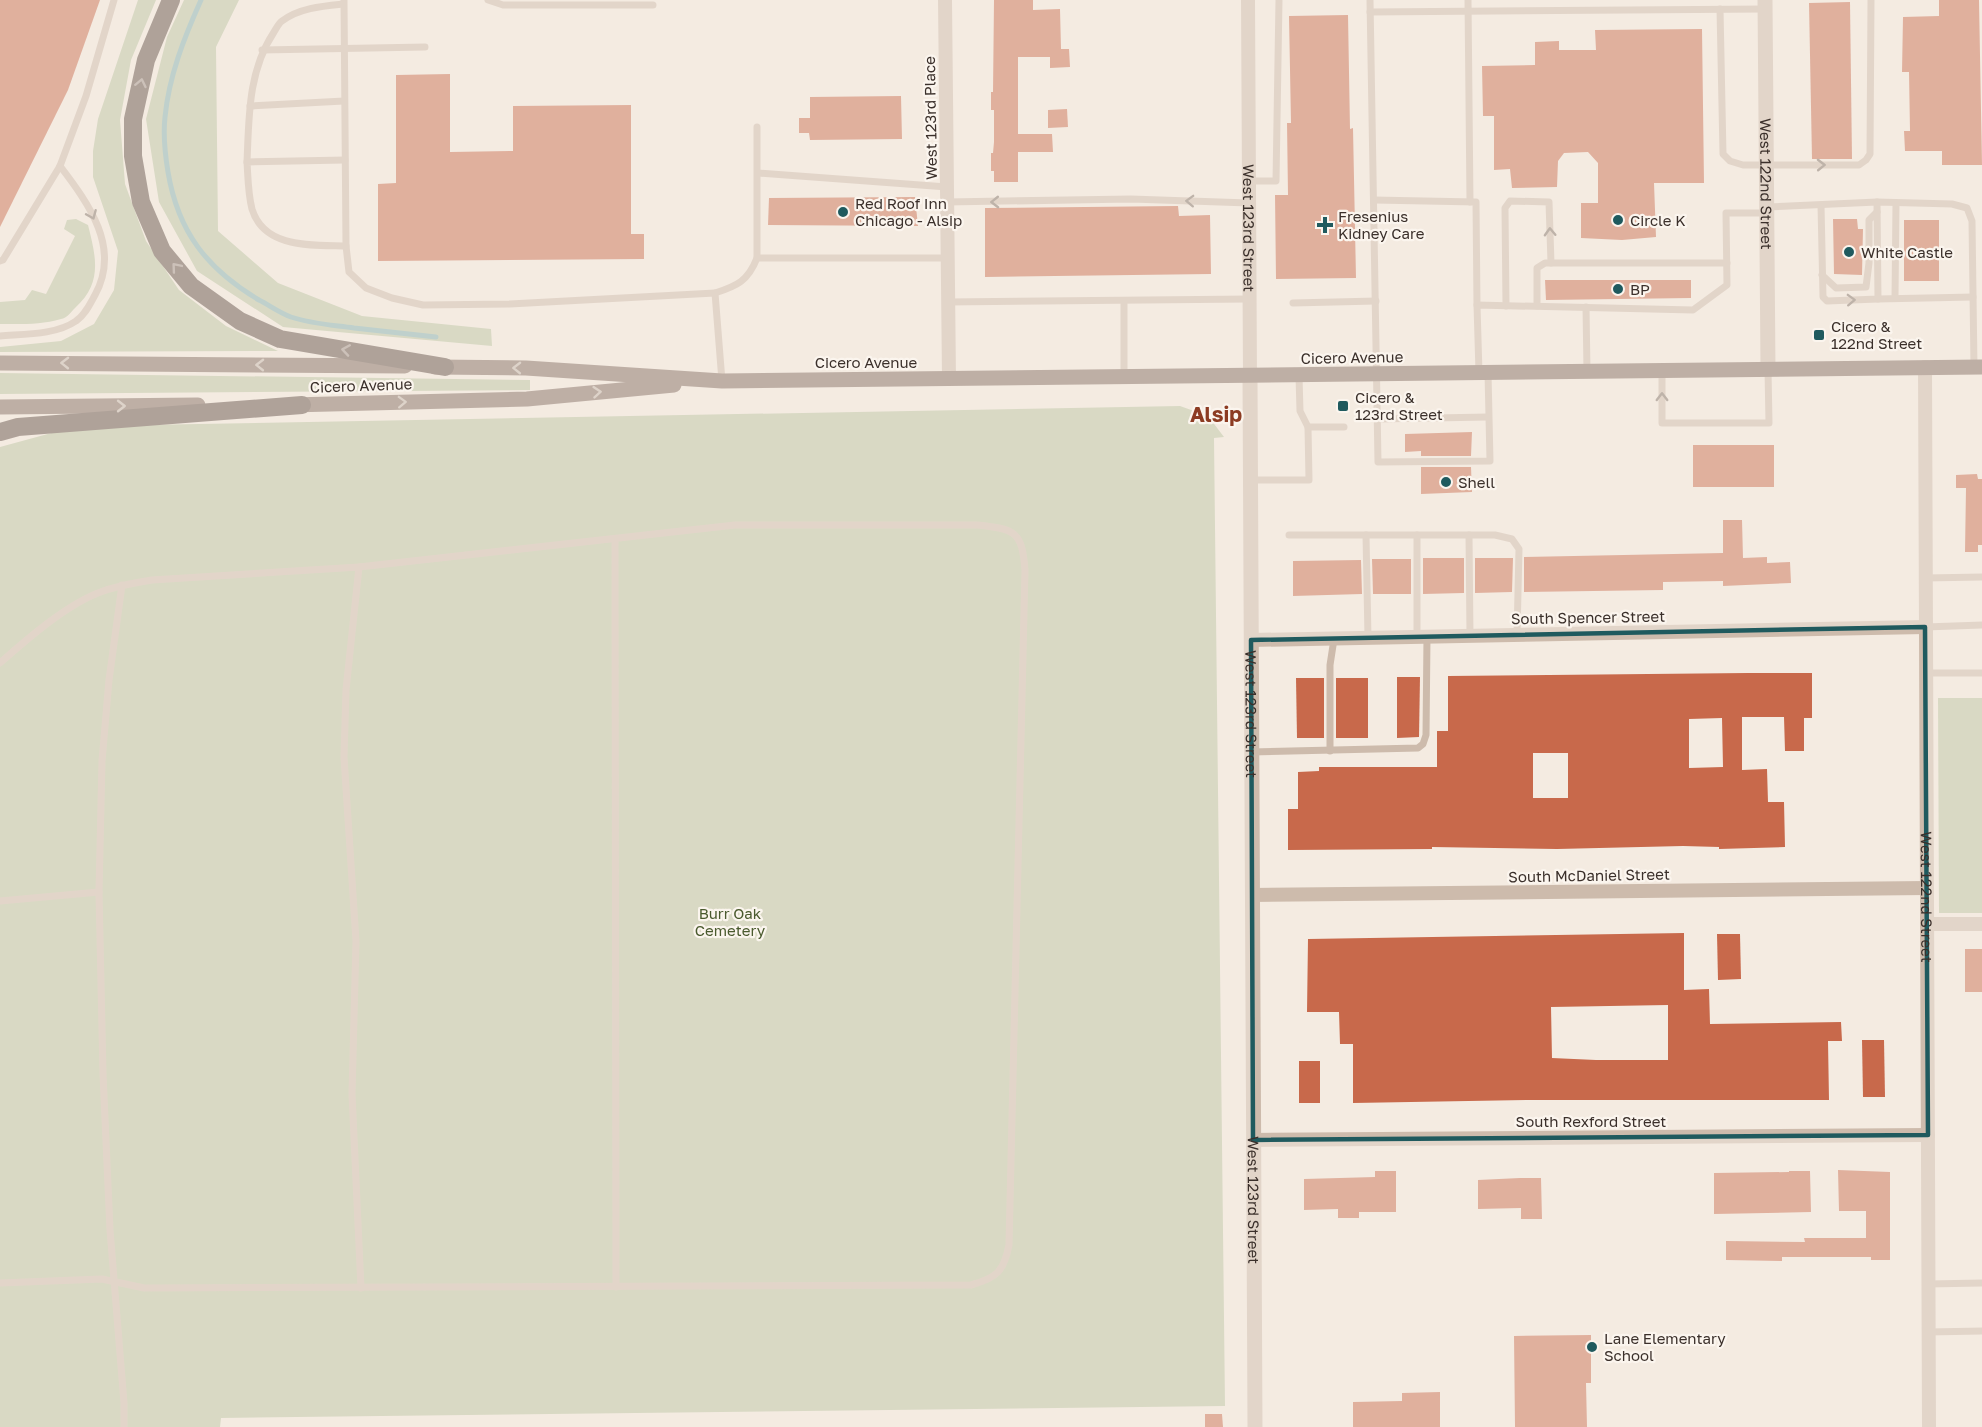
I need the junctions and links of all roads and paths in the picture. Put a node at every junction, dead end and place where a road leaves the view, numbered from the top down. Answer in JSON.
{"nodes":[{"id":1,"x":114,"y":0,"type":"edge"},
{"id":2,"x":171,"y":0,"type":"edge"},
{"id":3,"x":489,"y":0,"type":"edge"},
{"id":4,"x":945,"y":0,"type":"edge"},
{"id":5,"x":1248,"y":0,"type":"edge"},
{"id":6,"x":1279,"y":0,"type":"edge"},
{"id":7,"x":1370,"y":0,"type":"edge"},
{"id":8,"x":1468,"y":0,"type":"edge"},
{"id":9,"x":1713,"y":0,"type":"edge"},
{"id":10,"x":1871,"y":0,"type":"edge"},
{"id":11,"x":344,"y":2,"type":"edge"},
{"id":12,"x":1765,"y":4,"type":"edge"},
{"id":13,"x":653,"y":5,"type":"dead end"},
{"id":14,"x":1716,"y":10,"type":"junction"},
{"id":15,"x":1370,"y":12,"type":"junction"},
{"id":16,"x":1468,"y":12,"type":"junction"},
{"id":17,"x":425,"y":47,"type":"dead end"},
{"id":18,"x":344,"y":49,"type":"junction"},
{"id":19,"x":262,"y":50,"type":"junction"},
{"id":20,"x":344,"y":101,"type":"junction"},
{"id":21,"x":250,"y":106,"type":"junction"},
{"id":22,"x":758,"y":127,"type":"dead end"},
{"id":23,"x":345,"y":160,"type":"junction"},
{"id":24,"x":246,"y":162,"type":"junction"},
{"id":25,"x":60,"y":166,"type":"junction"},
{"id":26,"x":1767,"y":166,"type":"junction"},
{"id":27,"x":758,"y":173,"type":"junction"},
{"id":28,"x":1249,"y":181,"type":"junction"},
{"id":29,"x":947,"y":187,"type":"junction"},
{"id":30,"x":1374,"y":200,"type":"junction"},
{"id":31,"x":947,"y":202,"type":"junction"},
{"id":32,"x":1470,"y":202,"type":"junction"},
{"id":33,"x":1877,"y":202,"type":"junction"},
{"id":34,"x":1249,"y":203,"type":"junction"},
{"id":35,"x":1896,"y":203,"type":"junction"},
{"id":36,"x":1821,"y":205,"type":"junction"},
{"id":37,"x":1767,"y":210,"type":"junction"},
{"id":38,"x":1877,"y":212,"type":"junction"},
{"id":39,"x":346,"y":246,"type":"junction"},
{"id":40,"x":757,"y":258,"type":"junction"},
{"id":41,"x":948,"y":258,"type":"junction"},
{"id":42,"x":0,"y":261,"type":"edge"},
{"id":43,"x":1551,"y":262,"type":"junction"},
{"id":44,"x":1727,"y":263,"type":"junction"},
{"id":45,"x":1822,"y":275,"type":"junction"},
{"id":46,"x":715,"y":293,"type":"junction"},
{"id":47,"x":1973,"y":297,"type":"junction"},
{"id":48,"x":1895,"y":298,"type":"junction"},
{"id":49,"x":1249,"y":299,"type":"junction"},
{"id":50,"x":1878,"y":299,"type":"junction"},
{"id":51,"x":1124,"y":301,"type":"junction"},
{"id":52,"x":948,"y":302,"type":"junction"},
{"id":53,"x":1376,"y":302,"type":"junction"},
{"id":54,"x":1293,"y":303,"type":"dead end"},
{"id":55,"x":1477,"y":305,"type":"junction"},
{"id":56,"x":1506,"y":306,"type":"junction"},
{"id":57,"x":1537,"y":306,"type":"junction"},
{"id":58,"x":1586,"y":308,"type":"junction"},
{"id":59,"x":0,"y":336,"type":"edge"},
{"id":60,"x":0,"y":363,"type":"edge"},
{"id":61,"x":445,"y":367,"type":"junction"},
{"id":62,"x":1978,"y":367,"type":"edge"},
{"id":63,"x":1925,"y":368,"type":"junction"},
{"id":64,"x":1768,"y":369,"type":"junction"},
{"id":65,"x":1662,"y":370,"type":"junction"},
{"id":66,"x":1587,"y":371,"type":"junction"},
{"id":67,"x":1484,"y":373,"type":"junction"},
{"id":68,"x":1377,"y":374,"type":"junction"},
{"id":69,"x":1250,"y":376,"type":"junction"},
{"id":70,"x":1299,"y":376,"type":"junction"},
{"id":71,"x":1124,"y":377,"type":"junction"},
{"id":72,"x":949,"y":379,"type":"junction"},
{"id":73,"x":722,"y":381,"type":"junction"},
{"id":74,"x":302,"y":405,"type":"junction"},
{"id":75,"x":0,"y":407,"type":"edge"},
{"id":76,"x":1488,"y":417,"type":"junction"},
{"id":77,"x":1378,"y":419,"type":"junction"},
{"id":78,"x":1308,"y":427,"type":"junction"},
{"id":79,"x":1344,"y":427,"type":"dead end"},
{"id":80,"x":0,"y":432,"type":"edge"},
{"id":81,"x":1250,"y":480,"type":"junction"},
{"id":82,"x":1289,"y":535,"type":"dead end"},
{"id":83,"x":1366,"y":535,"type":"junction"},
{"id":84,"x":1417,"y":535,"type":"junction"},
{"id":85,"x":1469,"y":535,"type":"junction"},
{"id":86,"x":615,"y":540,"type":"junction"},
{"id":87,"x":359,"y":567,"type":"junction"},
{"id":88,"x":1982,"y":577,"type":"edge"},
{"id":89,"x":1925,"y":578,"type":"junction"},
{"id":90,"x":122,"y":585,"type":"junction"},
{"id":91,"x":1982,"y":626,"type":"edge"},
{"id":92,"x":1925,"y":627,"type":"junction"},
{"id":93,"x":1517,"y":635,"type":"junction"},
{"id":94,"x":1470,"y":636,"type":"junction"},
{"id":95,"x":1422,"y":637,"type":"junction"},
{"id":96,"x":1368,"y":638,"type":"junction"},
{"id":97,"x":1334,"y":639,"type":"junction"},
{"id":98,"x":1251,"y":640,"type":"junction"},
{"id":99,"x":0,"y":663,"type":"edge"},
{"id":100,"x":1925,"y":673,"type":"junction"},
{"id":101,"x":1982,"y":673,"type":"edge"},
{"id":102,"x":1330,"y":751,"type":"junction"},
{"id":103,"x":1251,"y":752,"type":"junction"},
{"id":104,"x":1927,"y":888,"type":"junction"},
{"id":105,"x":99,"y":892,"type":"junction"},
{"id":106,"x":1252,"y":895,"type":"junction"},
{"id":107,"x":0,"y":901,"type":"edge"},
{"id":108,"x":1927,"y":924,"type":"junction"},
{"id":109,"x":1982,"y":924,"type":"edge"},
{"id":110,"x":1929,"y":1135,"type":"junction"},
{"id":111,"x":1253,"y":1140,"type":"junction"},
{"id":112,"x":114,"y":1281,"type":"junction"},
{"id":113,"x":1982,"y":1282,"type":"edge"},
{"id":114,"x":0,"y":1283,"type":"edge"},
{"id":115,"x":1928,"y":1284,"type":"junction"},
{"id":116,"x":616,"y":1287,"type":"junction"},
{"id":117,"x":361,"y":1288,"type":"junction"},
{"id":118,"x":1982,"y":1331,"type":"edge"},
{"id":119,"x":1928,"y":1332,"type":"junction"},
{"id":120,"x":124,"y":1427,"type":"edge"},
{"id":121,"x":1255,"y":1427,"type":"edge"},
{"id":122,"x":1929,"y":1427,"type":"edge"}],
"edges":[{"from":1,"to":25,"type":"lane"},
{"from":61,"to":2,"type":"highway","one_way":true},
{"from":3,"to":13,"type":"lane"},
{"from":4,"to":29,"type":"street","name":"West 123rd Place"},
{"from":5,"to":28,"type":"street","name":"West 123rd Street"},
{"from":6,"to":28,"type":"lane"},
{"from":7,"to":15,"type":"lane"},
{"from":8,"to":16,"type":"lane"},
{"from":9,"to":14,"type":"lane"},
{"from":26,"to":10,"type":"lane","one_way":true},
{"from":11,"to":18,"type":"lane"},
{"from":11,"to":19,"type":"lane"},
{"from":12,"to":14,"type":"lane"},
{"from":12,"to":26,"type":"street","name":"West 122nd Street"},
{"from":14,"to":16,"type":"lane"},
{"from":14,"to":26,"type":"lane"},
{"from":15,"to":16,"type":"lane"},
{"from":15,"to":30,"type":"lane"},
{"from":16,"to":32,"type":"lane"},
{"from":17,"to":18,"type":"lane"},
{"from":18,"to":19,"type":"lane"},
{"from":18,"to":20,"type":"lane"},
{"from":19,"to":21,"type":"lane"},
{"from":20,"to":21,"type":"lane"},
{"from":20,"to":23,"type":"lane"},
{"from":21,"to":24,"type":"lane"},
{"from":22,"to":27,"type":"lane"},
{"from":23,"to":24,"type":"lane"},
{"from":23,"to":39,"type":"lane"},
{"from":24,"to":39,"type":"lane"},
{"from":25,"to":42,"type":"lane"},
{"from":25,"to":59,"type":"lane","one_way":true},
{"from":26,"to":37,"type":"street","name":"West 122nd Street"},
{"from":27,"to":29,"type":"lane"},
{"from":27,"to":40,"type":"lane"},
{"from":28,"to":34,"type":"street","name":"West 123rd Street"},
{"from":29,"to":31,"type":"street","name":"West 123rd Place"},
{"from":30,"to":32,"type":"lane"},
{"from":30,"to":53,"type":"lane"},
{"from":34,"to":31,"type":"lane","one_way":true},
{"from":31,"to":41,"type":"street","name":"West 123rd Place"},
{"from":32,"to":55,"type":"lane"},
{"from":33,"to":35,"type":"lane"},
{"from":33,"to":36,"type":"lane"},
{"from":33,"to":38,"type":"lane"},
{"from":34,"to":49,"type":"street","name":"West 123rd Street"},
{"from":35,"to":47,"type":"lane"},
{"from":35,"to":48,"type":"lane"},
{"from":36,"to":37,"type":"lane"},
{"from":36,"to":45,"type":"lane"},
{"from":37,"to":44,"type":"lane"},
{"from":37,"to":64,"type":"street","name":"West 122nd Street"},
{"from":38,"to":45,"type":"lane"},
{"from":38,"to":50,"type":"lane"},
{"from":39,"to":46,"type":"lane"},
{"from":40,"to":41,"type":"lane"},
{"from":40,"to":46,"type":"lane"},
{"from":41,"to":52,"type":"street","name":"West 123rd Place"},
{"from":43,"to":44,"type":"lane"},
{"from":43,"to":56,"type":"lane","one_way":true},
{"from":43,"to":57,"type":"lane"},
{"from":44,"to":58,"type":"lane"},
{"from":45,"to":50,"type":"lane","one_way":true},
{"from":46,"to":73,"type":"lane"},
{"from":47,"to":48,"type":"lane"},
{"from":47,"to":62,"type":"lane"},
{"from":48,"to":50,"type":"lane"},
{"from":49,"to":51,"type":"lane"},
{"from":49,"to":69,"type":"street","name":"West 123rd Street"},
{"from":51,"to":52,"type":"lane"},
{"from":51,"to":71,"type":"lane"},
{"from":52,"to":72,"type":"street","name":"West 123rd Place"},
{"from":53,"to":54,"type":"lane"},
{"from":53,"to":68,"type":"lane"},
{"from":55,"to":56,"type":"lane"},
{"from":55,"to":67,"type":"lane"},
{"from":56,"to":57,"type":"lane"},
{"from":57,"to":58,"type":"lane"},
{"from":58,"to":66,"type":"lane"},
{"from":61,"to":60,"type":"main road","name":"Cicero Avenue","one_way":true},
{"from":73,"to":61,"type":"main road","name":"Cicero Avenue","one_way":true},
{"from":62,"to":63,"type":"main road","name":"Cicero Avenue"},
{"from":63,"to":64,"type":"main road","name":"Cicero Avenue"},
{"from":63,"to":89,"type":"street","name":"West 122nd Street"},
{"from":64,"to":65,"type":"main road","name":"Cicero Avenue"},
{"from":64,"to":65,"type":"lane","one_way":true},
{"from":65,"to":66,"type":"main road","name":"Cicero Avenue"},
{"from":66,"to":67,"type":"main road","name":"Cicero Avenue"},
{"from":67,"to":68,"type":"main road","name":"Cicero Avenue"},
{"from":67,"to":76,"type":"lane"},
{"from":68,"to":70,"type":"main road","name":"Cicero Avenue"},
{"from":68,"to":77,"type":"lane"},
{"from":69,"to":70,"type":"main road","name":"Cicero Avenue"},
{"from":69,"to":71,"type":"main road","name":"Cicero Avenue"},
{"from":69,"to":81,"type":"street","name":"West 123rd Street"},
{"from":70,"to":78,"type":"lane"},
{"from":71,"to":72,"type":"main road","name":"Cicero Avenue"},
{"from":72,"to":73,"type":"main road","name":"Cicero Avenue"},
{"from":74,"to":73,"type":"main road","name":"Cicero Avenue","one_way":true},
{"from":75,"to":74,"type":"main road","name":"Cicero Avenue","one_way":true},
{"from":74,"to":80,"type":"highway"},
{"from":76,"to":77,"type":"lane"},
{"from":76,"to":77,"type":"lane"},
{"from":78,"to":79,"type":"lane"},
{"from":78,"to":81,"type":"lane"},
{"from":81,"to":98,"type":"street","name":"West 123rd Street"},
{"from":82,"to":83,"type":"lane"},
{"from":83,"to":84,"type":"lane"},
{"from":83,"to":96,"type":"lane"},
{"from":84,"to":85,"type":"lane"},
{"from":84,"to":95,"type":"lane"},
{"from":85,"to":93,"type":"lane"},
{"from":85,"to":94,"type":"lane"},
{"from":86,"to":87,"type":"lane"},
{"from":86,"to":116,"type":"lane"},
{"from":86,"to":116,"type":"lane"},
{"from":87,"to":90,"type":"lane"},
{"from":87,"to":117,"type":"lane"},
{"from":88,"to":89,"type":"lane"},
{"from":89,"to":92,"type":"street","name":"West 122nd Street"},
{"from":90,"to":99,"type":"lane"},
{"from":90,"to":105,"type":"lane"},
{"from":91,"to":92,"type":"lane"},
{"from":92,"to":93,"type":"street","name":"South Spencer Street"},
{"from":92,"to":100,"type":"street","name":"West 122nd Street"},
{"from":93,"to":94,"type":"street","name":"South Spencer Street"},
{"from":94,"to":95,"type":"street","name":"South Spencer Street"},
{"from":95,"to":96,"type":"street","name":"South Spencer Street"},
{"from":95,"to":102,"type":"lane"},
{"from":96,"to":97,"type":"street","name":"South Spencer Street"},
{"from":97,"to":98,"type":"street","name":"South Spencer Street"},
{"from":97,"to":102,"type":"lane"},
{"from":98,"to":103,"type":"street","name":"West 123rd Street"},
{"from":100,"to":101,"type":"lane"},
{"from":100,"to":104,"type":"street","name":"West 122nd Street"},
{"from":102,"to":103,"type":"lane"},
{"from":103,"to":106,"type":"street","name":"West 123rd Street"},
{"from":104,"to":106,"type":"street","name":"South McDaniel Street"},
{"from":104,"to":108,"type":"street","name":"West 122nd Street"},
{"from":105,"to":107,"type":"lane"},
{"from":105,"to":112,"type":"lane"},
{"from":106,"to":111,"type":"street","name":"West 123rd Street"},
{"from":108,"to":109,"type":"street"},
{"from":108,"to":110,"type":"street","name":"West 122nd Street"},
{"from":110,"to":111,"type":"street","name":"South Rexford Street"},
{"from":110,"to":115,"type":"street","name":"West 122nd Street"},
{"from":111,"to":121,"type":"street","name":"West 123rd Street"},
{"from":112,"to":114,"type":"lane"},
{"from":112,"to":117,"type":"lane"},
{"from":112,"to":120,"type":"lane"},
{"from":113,"to":115,"type":"lane"},
{"from":115,"to":119,"type":"street","name":"West 122nd Street"},
{"from":116,"to":117,"type":"lane"},
{"from":118,"to":119,"type":"lane"},
{"from":119,"to":122,"type":"street","name":"West 122nd Street"}]}
